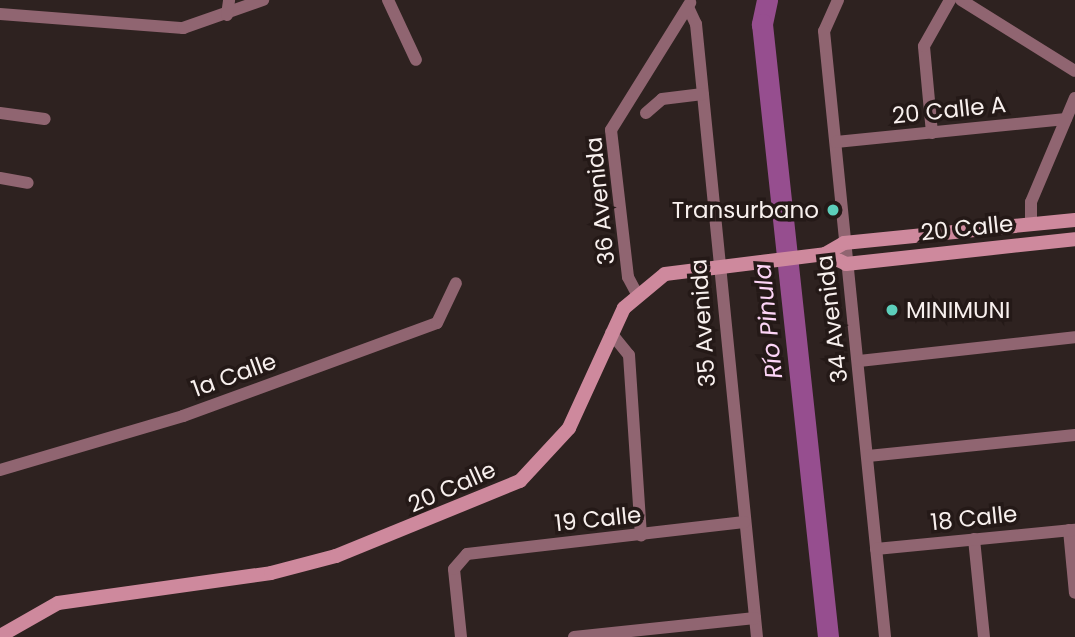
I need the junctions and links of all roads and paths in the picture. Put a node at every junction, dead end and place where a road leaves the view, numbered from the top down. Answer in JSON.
{"nodes":[{"id":1,"x":229,"y":0,"type":"edge"},
{"id":2,"x":262,"y":0,"type":"edge"},
{"id":3,"x":388,"y":0,"type":"edge"},
{"id":4,"x":838,"y":0,"type":"edge"},
{"id":5,"x":950,"y":0,"type":"edge"},
{"id":6,"x":961,"y":0,"type":"edge"},
{"id":7,"x":690,"y":3,"type":"edge"},
{"id":8,"x":0,"y":14,"type":"edge"},
{"id":9,"x":227,"y":15,"type":"junction"},
{"id":10,"x":416,"y":60,"type":"dead end"},
{"id":11,"x":1075,"y":71,"type":"edge"},
{"id":12,"x":703,"y":94,"type":"junction"},
{"id":13,"x":1075,"y":98,"type":"edge"},
{"id":14,"x":0,"y":113,"type":"edge"},
{"id":15,"x":646,"y":113,"type":"dead end"},
{"id":16,"x":1066,"y":119,"type":"junction"},
{"id":17,"x":45,"y":120,"type":"dead end"},
{"id":18,"x":932,"y":133,"type":"junction"},
{"id":19,"x":836,"y":142,"type":"junction"},
{"id":20,"x":0,"y":178,"type":"edge"},
{"id":21,"x":28,"y":183,"type":"dead end"},
{"id":22,"x":1075,"y":220,"type":"edge"},
{"id":23,"x":1031,"y":224,"type":"junction"},
{"id":24,"x":1075,"y":239,"type":"edge"},
{"id":25,"x":844,"y":243,"type":"junction"},
{"id":26,"x":825,"y":254,"type":"junction"},
{"id":27,"x":846,"y":264,"type":"junction"},
{"id":28,"x":718,"y":266,"type":"junction"},
{"id":29,"x":456,"y":283,"type":"dead end"},
{"id":30,"x":637,"y":294,"type":"junction"},
{"id":31,"x":611,"y":333,"type":"junction"},
{"id":32,"x":1075,"y":337,"type":"edge"},
{"id":33,"x":859,"y":361,"type":"junction"},
{"id":34,"x":1075,"y":435,"type":"edge"},
{"id":35,"x":868,"y":456,"type":"junction"},
{"id":36,"x":0,"y":470,"type":"edge"},
{"id":37,"x":744,"y":522,"type":"junction"},
{"id":38,"x":1072,"y":530,"type":"edge"},
{"id":39,"x":640,"y":536,"type":"junction"},
{"id":40,"x":974,"y":539,"type":"junction"},
{"id":41,"x":876,"y":549,"type":"junction"},
{"id":42,"x":1075,"y":593,"type":"edge"},
{"id":43,"x":755,"y":618,"type":"junction"},
{"id":44,"x":0,"y":636,"type":"edge"},
{"id":45,"x":461,"y":637,"type":"edge"},
{"id":46,"x":574,"y":637,"type":"edge"},
{"id":47,"x":757,"y":637,"type":"edge"},
{"id":48,"x":885,"y":637,"type":"edge"},
{"id":49,"x":984,"y":637,"type":"edge"}],
"edges":[{"from":1,"to":9,"type":"street"},
{"from":2,"to":9,"type":"street"},
{"from":3,"to":10,"type":"street"},
{"from":4,"to":19,"type":"street","name":"34 Avenida"},
{"from":5,"to":18,"type":"street"},
{"from":6,"to":11,"type":"street"},
{"from":7,"to":12,"type":"street","name":"35 Avenida"},
{"from":7,"to":30,"type":"street","name":"36 Avenida"},
{"from":8,"to":9,"type":"street"},
{"from":12,"to":15,"type":"street"},
{"from":12,"to":28,"type":"street","name":"35 Avenida"},
{"from":13,"to":16,"type":"street"},
{"from":14,"to":17,"type":"street"},
{"from":16,"to":18,"type":"street","name":"20 Calle A"},
{"from":16,"to":23,"type":"street"},
{"from":18,"to":19,"type":"street","name":"20 Calle A"},
{"from":19,"to":25,"type":"street","name":"34 Avenida"},
{"from":20,"to":21,"type":"street"},
{"from":22,"to":23,"type":"main road","name":"20 Calle"},
{"from":23,"to":25,"type":"main road","name":"20 Calle"},
{"from":24,"to":27,"type":"main road","name":"20 Calle"},
{"from":25,"to":26,"type":"main road","name":"20 Calle"},
{"from":25,"to":27,"type":"street","name":"34 Avenida"},
{"from":26,"to":27,"type":"main road"},
{"from":26,"to":28,"type":"main road","name":"20 Calle"},
{"from":27,"to":33,"type":"street","name":"34 Avenida"},
{"from":28,"to":30,"type":"main road","name":"20 Calle"},
{"from":28,"to":37,"type":"street","name":"35 Avenida"},
{"from":29,"to":36,"type":"street","name":"1a Calle"},
{"from":30,"to":31,"type":"main road","name":"20 Calle"},
{"from":31,"to":39,"type":"street"},
{"from":31,"to":44,"type":"main road","name":"20 Calle"},
{"from":32,"to":33,"type":"street"},
{"from":33,"to":35,"type":"street","name":"34 Avenida"},
{"from":34,"to":35,"type":"street"},
{"from":35,"to":41,"type":"street","name":"34 Avenida"},
{"from":37,"to":39,"type":"street","name":"19 Calle"},
{"from":37,"to":43,"type":"street","name":"35 Avenida"},
{"from":38,"to":40,"type":"street","name":"18 Calle"},
{"from":38,"to":42,"type":"street"},
{"from":39,"to":45,"type":"street","name":"19 Calle"},
{"from":40,"to":41,"type":"street","name":"18 Calle"},
{"from":40,"to":49,"type":"street"},
{"from":41,"to":48,"type":"street","name":"34 Avenida"},
{"from":43,"to":46,"type":"street"},
{"from":43,"to":47,"type":"street","name":"35 Avenida"}]}
